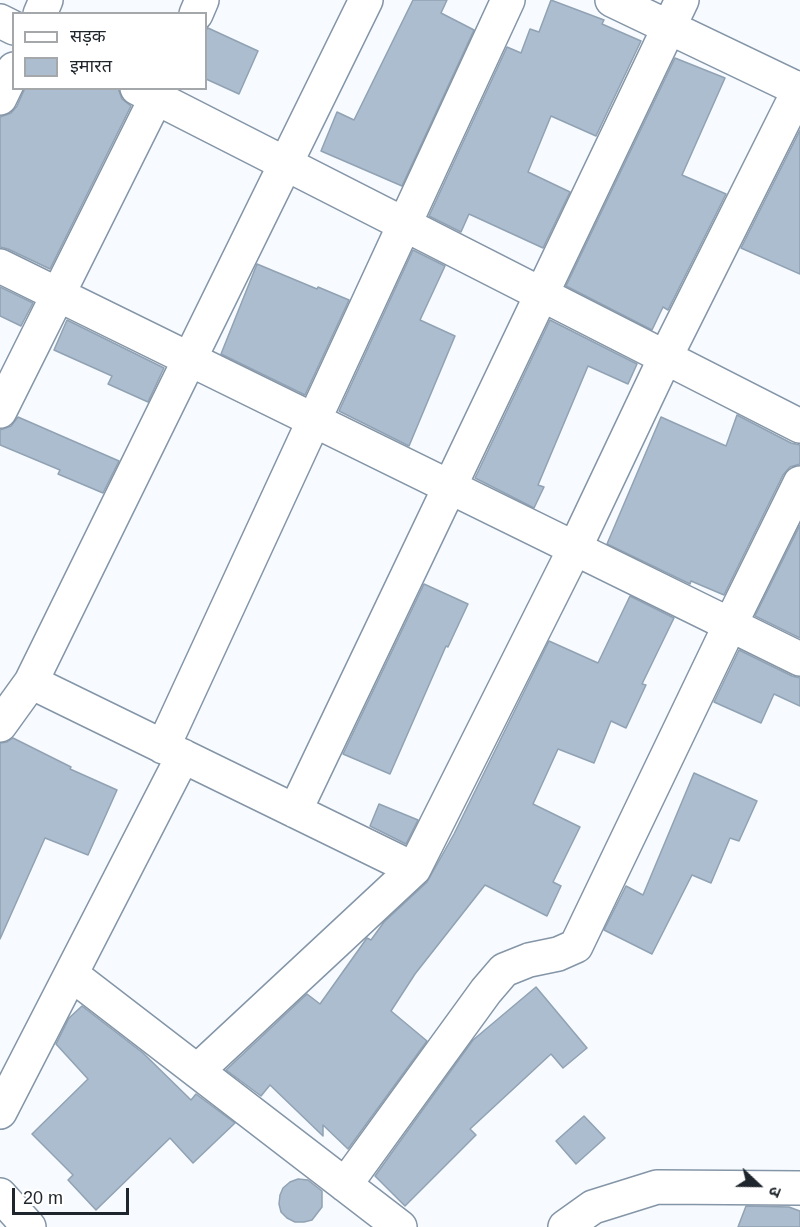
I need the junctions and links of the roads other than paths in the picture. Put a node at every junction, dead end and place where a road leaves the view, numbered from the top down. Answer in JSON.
{"nodes":[{"id":1,"x":366,"y":0,"type":"edge"},
{"id":2,"x":508,"y":0,"type":"edge"},
{"id":3,"x":612,"y":0,"type":"edge"},
{"id":4,"x":676,"y":14,"type":"edge"},
{"id":5,"x":12,"y":73,"type":"edge"},
{"id":6,"x":800,"y":89,"type":"edge"},
{"id":7,"x":152,"y":92,"type":"edge"},
{"id":8,"x":0,"y":98,"type":"edge"},
{"id":9,"x":285,"y":165,"type":"junction"},
{"id":10,"x":404,"y":225,"type":"junction"},
{"id":11,"x":0,"y":266,"type":"edge"},
{"id":12,"x":57,"y":294,"type":"junction"},
{"id":13,"x":542,"y":296,"type":"junction"},
{"id":14,"x":665,"y":358,"type":"junction"},
{"id":15,"x":190,"y":359,"type":"junction"},
{"id":16,"x":0,"y":411,"type":"edge"},
{"id":17,"x":314,"y":420,"type":"junction"},
{"id":18,"x":800,"y":426,"type":"edge"},
{"id":19,"x":800,"y":483,"type":"edge"},
{"id":20,"x":450,"y":487,"type":"junction"},
{"id":21,"x":574,"y":548,"type":"junction"},
{"id":22,"x":730,"y":625,"type":"junction"},
{"id":23,"x":800,"y":659,"type":"edge"},
{"id":24,"x":31,"y":682,"type":"junction"},
{"id":25,"x":0,"y":725,"type":"edge"},
{"id":26,"x":173,"y":751,"type":"junction"},
{"id":27,"x":295,"y":811,"type":"junction"},
{"id":28,"x":414,"y":869,"type":"junction"},
{"id":29,"x":71,"y":974,"type":"junction"},
{"id":30,"x":197,"y":1071,"type":"junction"},
{"id":31,"x":0,"y":1112,"type":"edge"},
{"id":32,"x":345,"y":1185,"type":"junction"},
{"id":33,"x":800,"y":1188,"type":"edge"},
{"id":34,"x":0,"y":1195,"type":"edge"},
{"id":35,"x":599,"y":1217,"type":"edge"},
{"id":36,"x":29,"y":1227,"type":"edge"},
{"id":37,"x":400,"y":1227,"type":"edge"},
{"id":38,"x":565,"y":1227,"type":"edge"}],
"edges":[{"from":1,"to":9,"type":"street"},
{"from":2,"to":10,"type":"street"},
{"from":3,"to":4,"type":"street"},
{"from":4,"to":6,"type":"street"},
{"from":4,"to":13,"type":"street"},
{"from":5,"to":8,"type":"street"},
{"from":6,"to":14,"type":"street"},
{"from":7,"to":9,"type":"street"},
{"from":7,"to":12,"type":"street"},
{"from":9,"to":10,"type":"street"},
{"from":9,"to":15,"type":"street"},
{"from":10,"to":13,"type":"street"},
{"from":10,"to":17,"type":"street"},
{"from":11,"to":12,"type":"street"},
{"from":12,"to":15,"type":"street"},
{"from":12,"to":16,"type":"street"},
{"from":13,"to":14,"type":"street"},
{"from":13,"to":20,"type":"street"},
{"from":14,"to":18,"type":"street"},
{"from":14,"to":21,"type":"street"},
{"from":15,"to":17,"type":"street"},
{"from":15,"to":24,"type":"street"},
{"from":17,"to":20,"type":"street"},
{"from":17,"to":26,"type":"street"},
{"from":19,"to":22,"type":"street"},
{"from":20,"to":21,"type":"street"},
{"from":20,"to":27,"type":"street"},
{"from":21,"to":22,"type":"street"},
{"from":21,"to":28,"type":"street"},
{"from":22,"to":23,"type":"street"},
{"from":22,"to":32,"type":"street"},
{"from":24,"to":25,"type":"street"},
{"from":24,"to":26,"type":"street"},
{"from":26,"to":27,"type":"street"},
{"from":26,"to":29,"type":"street"},
{"from":27,"to":28,"type":"street"},
{"from":28,"to":30,"type":"street"},
{"from":29,"to":30,"type":"street"},
{"from":29,"to":31,"type":"street"},
{"from":30,"to":32,"type":"street"},
{"from":32,"to":37,"type":"street"},
{"from":33,"to":35,"type":"street"},
{"from":34,"to":36,"type":"street"},
{"from":35,"to":38,"type":"street"}]}
